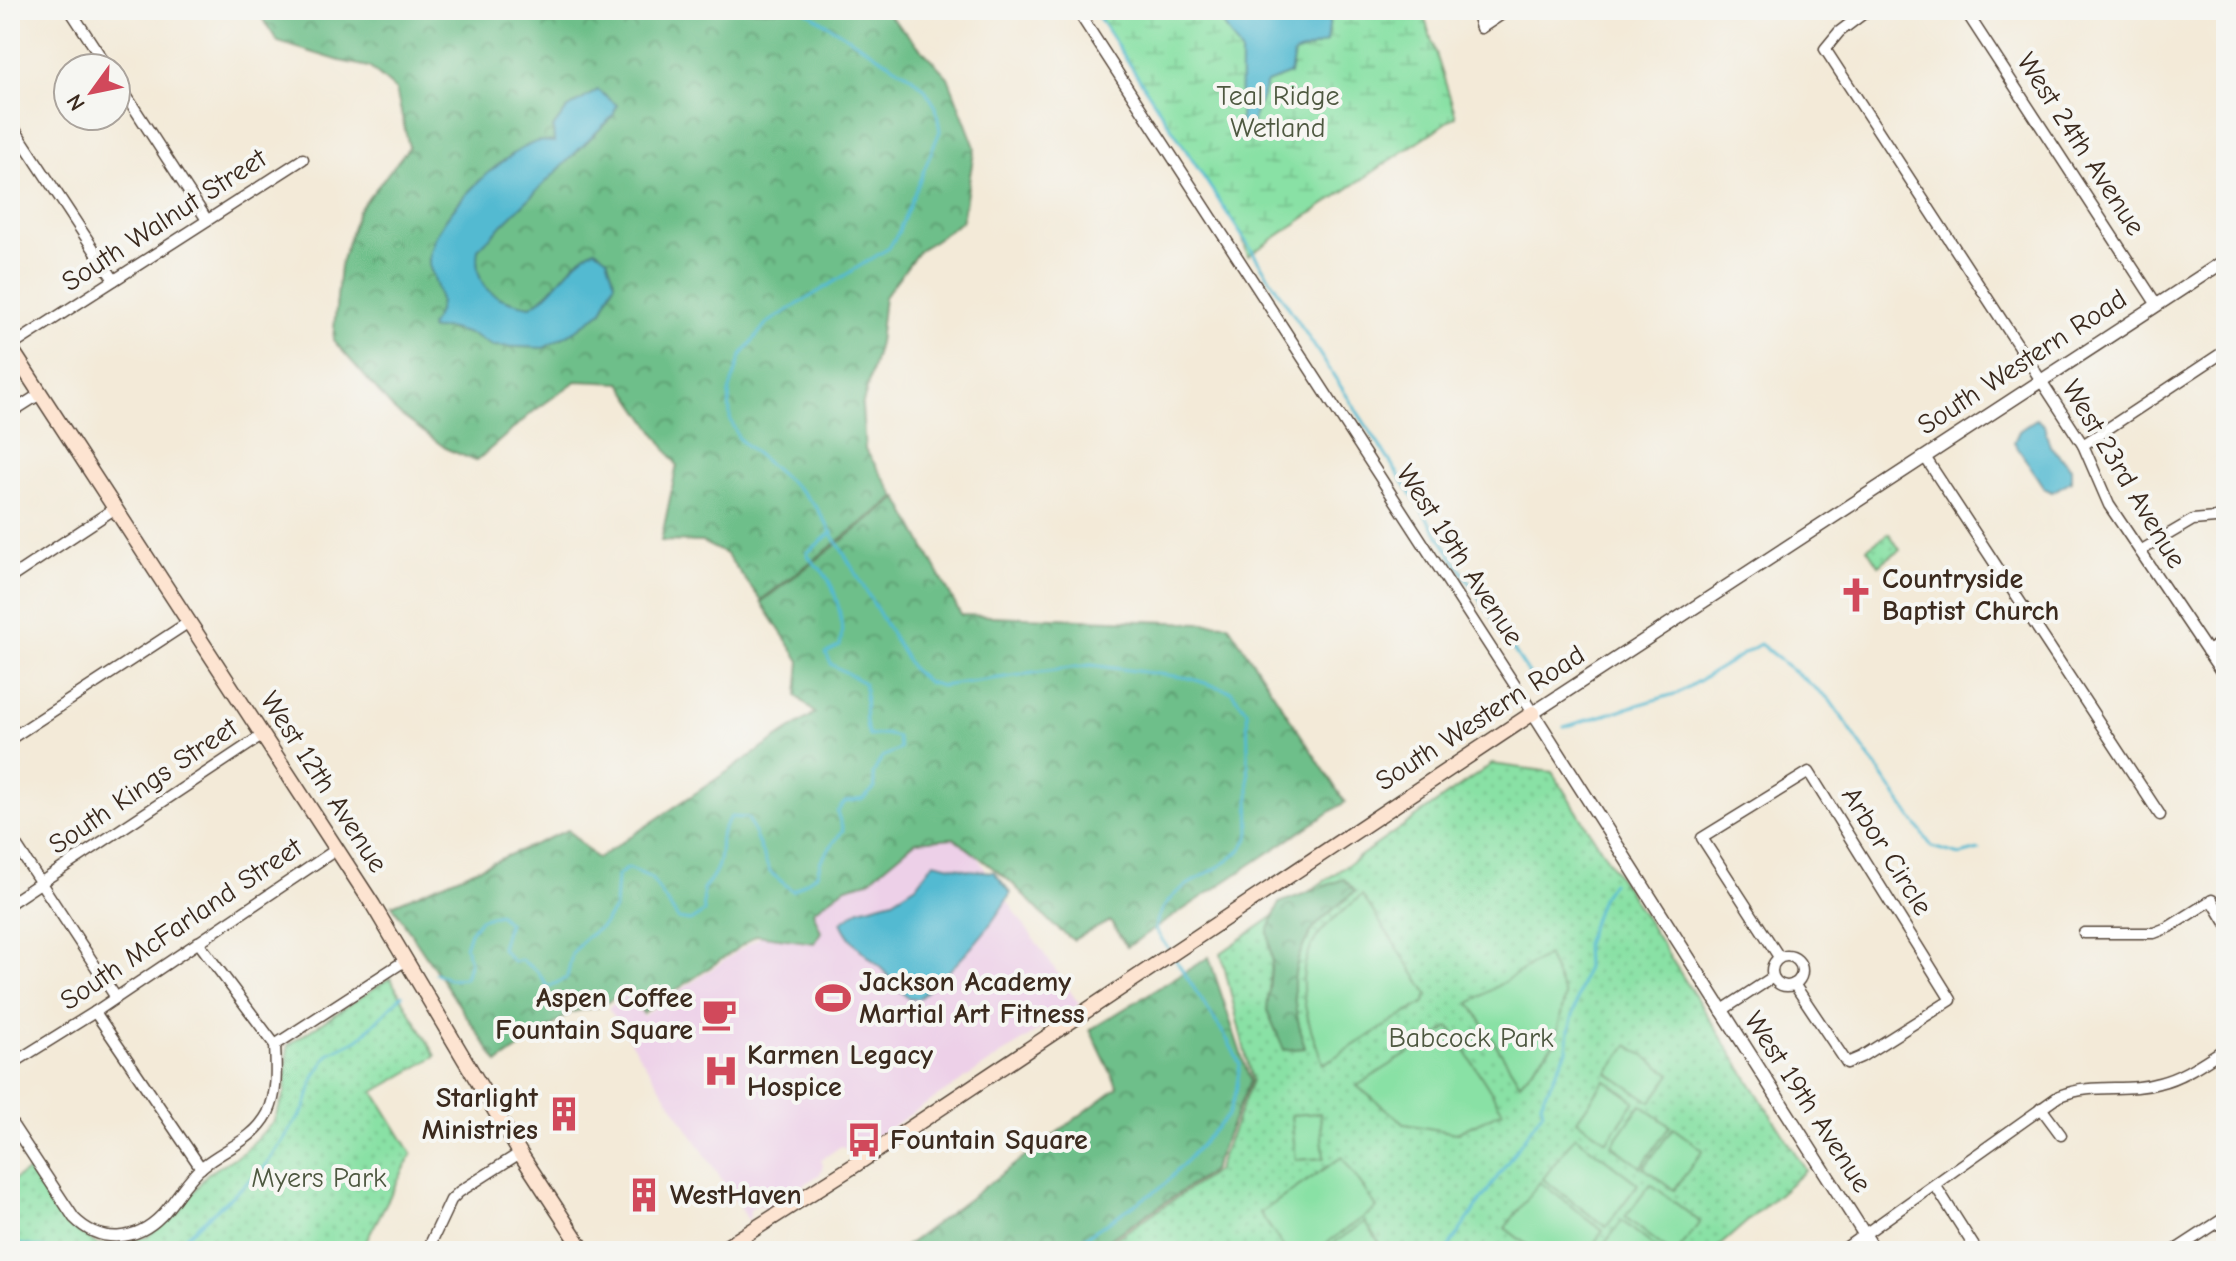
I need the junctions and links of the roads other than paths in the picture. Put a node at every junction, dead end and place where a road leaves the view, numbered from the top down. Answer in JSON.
{"nodes":[{"id":1,"x":70,"y":10,"type":"edge"},
{"id":2,"x":1077,"y":10,"type":"edge"},
{"id":3,"x":1476,"y":10,"type":"edge"},
{"id":4,"x":1508,"y":10,"type":"edge"},
{"id":5,"x":1868,"y":10,"type":"edge"},
{"id":6,"x":1965,"y":10,"type":"edge"},
{"id":7,"x":98,"y":52,"type":"edge"},
{"id":8,"x":132,"y":105,"type":"edge"},
{"id":9,"x":10,"y":122,"type":"edge"},
{"id":10,"x":303,"y":159,"type":"dead end"},
{"id":11,"x":207,"y":220,"type":"junction"},
{"id":12,"x":2226,"y":260,"type":"edge"},
{"id":13,"x":114,"y":280,"type":"junction"},
{"id":14,"x":2157,"y":305,"type":"junction"},
{"id":15,"x":10,"y":347,"type":"edge"},
{"id":16,"x":2224,"y":356,"type":"edge"},
{"id":17,"x":2040,"y":381,"type":"junction"},
{"id":18,"x":40,"y":394,"type":"junction"},
{"id":19,"x":10,"y":413,"type":"edge"},
{"id":20,"x":2083,"y":445,"type":"junction"},
{"id":21,"x":1925,"y":457,"type":"junction"},
{"id":22,"x":114,"y":509,"type":"junction"},
{"id":23,"x":2226,"y":517,"type":"edge"},
{"id":24,"x":2140,"y":551,"type":"junction"},
{"id":25,"x":10,"y":578,"type":"edge"},
{"id":26,"x":189,"y":622,"type":"junction"},
{"id":27,"x":2226,"y":640,"type":"edge"},
{"id":28,"x":2207,"y":651,"type":"junction"},
{"id":29,"x":2226,"y":679,"type":"edge"},
{"id":30,"x":1533,"y":713,"type":"junction"},
{"id":31,"x":263,"y":735,"type":"junction"},
{"id":32,"x":10,"y":739,"type":"edge"},
{"id":33,"x":2160,"y":815,"type":"dead end"},
{"id":34,"x":10,"y":836,"type":"edge"},
{"id":35,"x":337,"y":849,"type":"junction"},
{"id":36,"x":41,"y":883,"type":"junction"},
{"id":37,"x":10,"y":903,"type":"edge"},
{"id":38,"x":2226,"y":923,"type":"edge"},
{"id":39,"x":2084,"y":933,"type":"dead end"},
{"id":40,"x":198,"y":942,"type":"junction"},
{"id":41,"x":1779,"y":957,"type":"junction"},
{"id":42,"x":406,"y":960,"type":"junction"},
{"id":43,"x":1773,"y":977,"type":"junction"},
{"id":44,"x":1794,"y":984,"type":"junction"},
{"id":45,"x":115,"y":996,"type":"junction"},
{"id":46,"x":1721,"y":1011,"type":"junction"},
{"id":47,"x":95,"y":1012,"type":"junction"},
{"id":48,"x":275,"y":1045,"type":"junction"},
{"id":49,"x":2226,"y":1048,"type":"edge"},
{"id":50,"x":10,"y":1065,"type":"edge"},
{"id":51,"x":2041,"y":1108,"type":"junction"},
{"id":52,"x":10,"y":1121,"type":"edge"},
{"id":53,"x":2061,"y":1135,"type":"dead end"},
{"id":54,"x":520,"y":1153,"type":"junction"},
{"id":55,"x":201,"y":1168,"type":"junction"},
{"id":56,"x":1935,"y":1185,"type":"junction"},
{"id":57,"x":2226,"y":1217,"type":"edge"},
{"id":58,"x":1864,"y":1233,"type":"junction"},
{"id":59,"x":427,"y":1251,"type":"edge"},
{"id":60,"x":584,"y":1251,"type":"edge"},
{"id":61,"x":720,"y":1251,"type":"edge"},
{"id":62,"x":1841,"y":1251,"type":"edge"},
{"id":63,"x":1875,"y":1251,"type":"edge"},
{"id":64,"x":1977,"y":1251,"type":"edge"},
{"id":65,"x":2174,"y":1251,"type":"edge"}],
"edges":[{"from":1,"to":7,"type":"street"},
{"from":2,"to":30,"type":"street","name":"West 19th Avenue"},
{"from":3,"to":4,"type":"street"},
{"from":5,"to":17,"type":"street","name":"West 23rd Avenue"},
{"from":6,"to":14,"type":"street","name":"West 24th Avenue"},
{"from":8,"to":11,"type":"street"},
{"from":9,"to":13,"type":"street"},
{"from":10,"to":11,"type":"street","name":"South Walnut Street"},
{"from":11,"to":13,"type":"street","name":"South Walnut Street"},
{"from":12,"to":14,"type":"street","name":"South Western Road"},
{"from":13,"to":15,"type":"street","name":"South Walnut Street"},
{"from":14,"to":17,"type":"street","name":"South Western Road"},
{"from":15,"to":18,"type":"main road","name":"West 12th Avenue"},
{"from":16,"to":20,"type":"street"},
{"from":17,"to":20,"type":"street","name":"West 23rd Avenue"},
{"from":17,"to":21,"type":"street","name":"South Western Road"},
{"from":18,"to":19,"type":"street"},
{"from":18,"to":22,"type":"main road","name":"West 12th Avenue"},
{"from":20,"to":24,"type":"street","name":"West 23rd Avenue"},
{"from":21,"to":30,"type":"street","name":"South Western Road"},
{"from":21,"to":33,"type":"street"},
{"from":22,"to":25,"type":"street"},
{"from":22,"to":26,"type":"main road","name":"West 12th Avenue"},
{"from":23,"to":24,"type":"street"},
{"from":24,"to":28,"type":"street","name":"West 23rd Avenue"},
{"from":26,"to":31,"type":"main road","name":"West 12th Avenue"},
{"from":26,"to":32,"type":"street"},
{"from":27,"to":28,"type":"street"},
{"from":28,"to":29,"type":"street","name":"West 23rd Avenue"},
{"from":30,"to":46,"type":"street","name":"West 19th Avenue"},
{"from":30,"to":61,"type":"main road","name":"South Western Road"},
{"from":31,"to":35,"type":"main road","name":"West 12th Avenue"},
{"from":31,"to":36,"type":"street","name":"South Kings Street"},
{"from":34,"to":36,"type":"street"},
{"from":35,"to":40,"type":"street","name":"South McFarland Street"},
{"from":35,"to":42,"type":"main road","name":"West 12th Avenue"},
{"from":36,"to":37,"type":"street","name":"South Kings Street"},
{"from":36,"to":45,"type":"street"},
{"from":38,"to":39,"type":"street"},
{"from":40,"to":45,"type":"street","name":"South McFarland Street"},
{"from":40,"to":48,"type":"street"},
{"from":41,"to":43,"type":"street"},
{"from":41,"to":44,"type":"street"},
{"from":41,"to":44,"type":"street","name":"Arbor Circle"},
{"from":42,"to":48,"type":"street"},
{"from":42,"to":54,"type":"main road","name":"West 12th Avenue"},
{"from":43,"to":44,"type":"street"},
{"from":43,"to":46,"type":"street"},
{"from":45,"to":47,"type":"street","name":"South McFarland Street"},
{"from":46,"to":58,"type":"street","name":"West 19th Avenue"},
{"from":47,"to":50,"type":"street","name":"South McFarland Street"},
{"from":47,"to":55,"type":"street"},
{"from":48,"to":55,"type":"street"},
{"from":49,"to":51,"type":"street"},
{"from":51,"to":53,"type":"street"},
{"from":51,"to":56,"type":"street"},
{"from":52,"to":55,"type":"street"},
{"from":54,"to":59,"type":"street"},
{"from":54,"to":60,"type":"main road","name":"West 12th Avenue"},
{"from":56,"to":58,"type":"street"},
{"from":56,"to":64,"type":"street"},
{"from":57,"to":65,"type":"street"},
{"from":58,"to":62,"type":"street"},
{"from":58,"to":63,"type":"street","name":"West 19th Avenue"}]}
